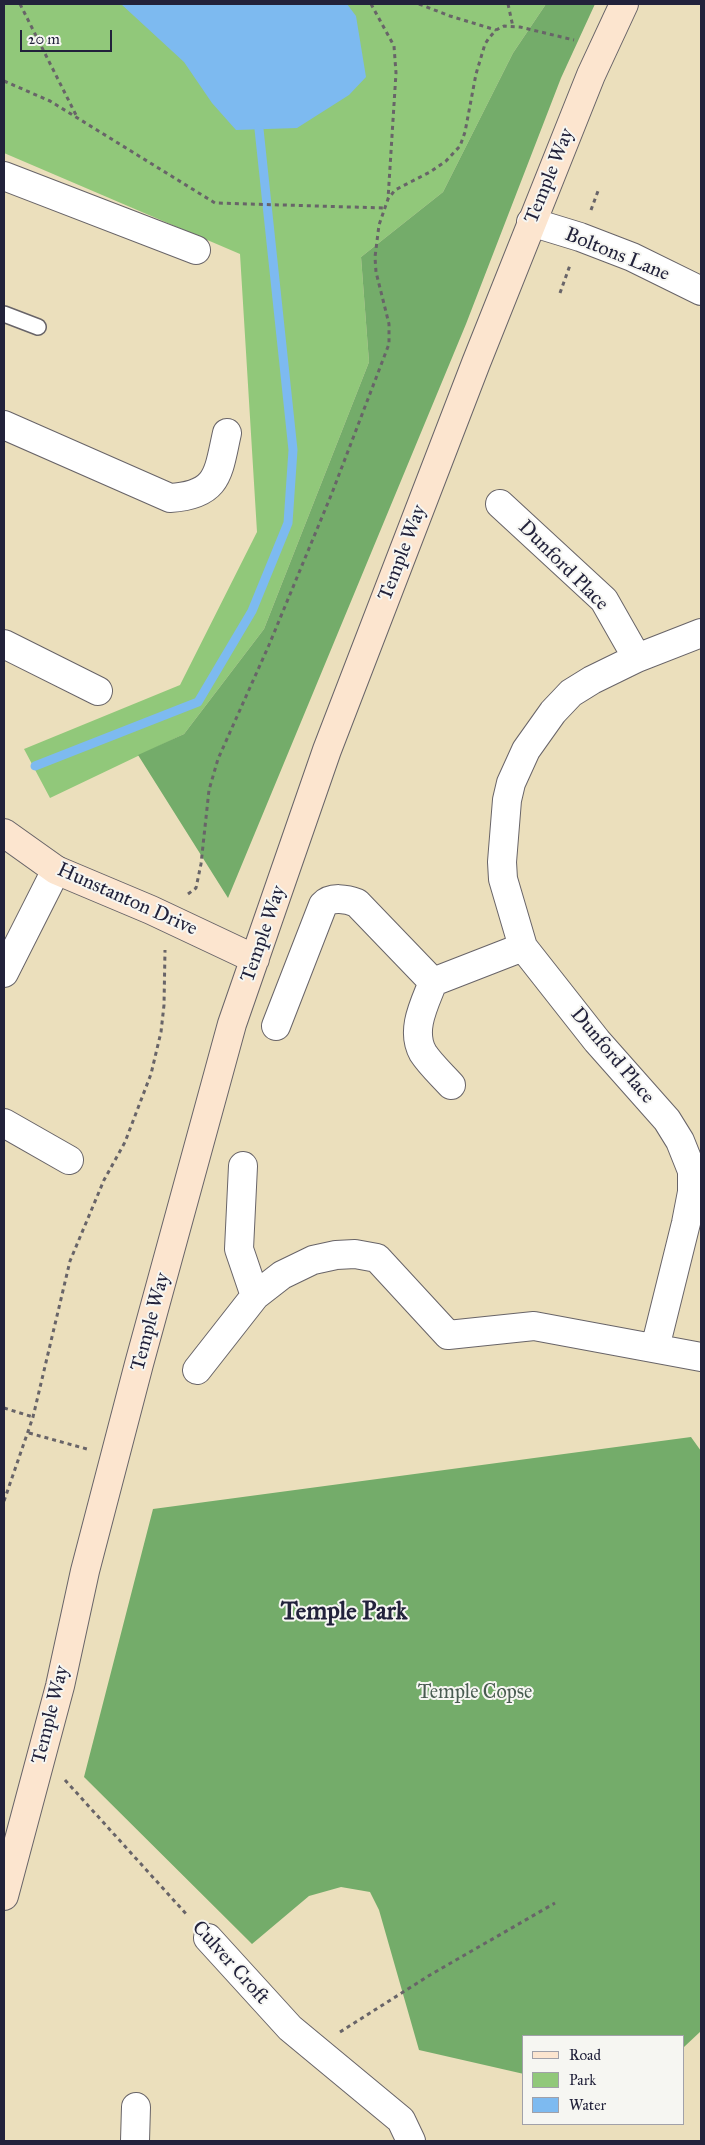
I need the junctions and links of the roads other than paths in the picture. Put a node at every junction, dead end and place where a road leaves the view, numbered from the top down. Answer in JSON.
{"nodes":[{"id":1,"x":624,"y":4,"type":"edge"},
{"id":2,"x":4,"y":176,"type":"edge"},
{"id":3,"x":531,"y":222,"type":"junction"},
{"id":4,"x":196,"y":250,"type":"dead end"},
{"id":5,"x":701,"y":291,"type":"edge"},
{"id":6,"x":4,"y":314,"type":"edge"},
{"id":7,"x":38,"y":327,"type":"dead end"},
{"id":8,"x":4,"y":425,"type":"edge"},
{"id":9,"x":227,"y":433,"type":"dead end"},
{"id":10,"x":500,"y":504,"type":"dead end"},
{"id":11,"x":701,"y":634,"type":"edge"},
{"id":12,"x":4,"y":644,"type":"edge"},
{"id":13,"x":637,"y":658,"type":"junction"},
{"id":14,"x":98,"y":691,"type":"dead end"},
{"id":15,"x":4,"y":833,"type":"edge"},
{"id":16,"x":56,"y":870,"type":"junction"},
{"id":17,"x":523,"y":947,"type":"junction"},
{"id":18,"x":255,"y":959,"type":"junction"},
{"id":19,"x":4,"y":973,"type":"edge"},
{"id":20,"x":433,"y":982,"type":"junction"},
{"id":21,"x":276,"y":1026,"type":"dead end"},
{"id":22,"x":451,"y":1085,"type":"dead end"},
{"id":23,"x":4,"y":1123,"type":"edge"},
{"id":24,"x":70,"y":1160,"type":"dead end"},
{"id":25,"x":243,"y":1166,"type":"dead end"},
{"id":26,"x":696,"y":1172,"type":"edge"},
{"id":27,"x":255,"y":1296,"type":"junction"},
{"id":28,"x":655,"y":1348,"type":"junction"},
{"id":29,"x":701,"y":1357,"type":"edge"},
{"id":30,"x":197,"y":1370,"type":"dead end"},
{"id":31,"x":4,"y":1896,"type":"edge"},
{"id":32,"x":208,"y":1938,"type":"road end"},
{"id":33,"x":136,"y":2107,"type":"dead end"},
{"id":34,"x":135,"y":2141,"type":"edge"},
{"id":35,"x":411,"y":2141,"type":"edge"}],
"edges":[{"from":1,"to":3,"type":"street","name":"Temple Way"},
{"from":2,"to":4,"type":"street"},
{"from":3,"to":5,"type":"street","name":"Boltons Lane"},
{"from":3,"to":18,"type":"street","name":"Temple Way"},
{"from":6,"to":7,"type":"lane"},
{"from":8,"to":9,"type":"street"},
{"from":10,"to":13,"type":"street","name":"Dunford Place"},
{"from":11,"to":13,"type":"street","name":"Dunford Place"},
{"from":12,"to":14,"type":"street"},
{"from":13,"to":17,"type":"street","name":"Dunford Place"},
{"from":15,"to":16,"type":"street","name":"Hunstanton Drive"},
{"from":16,"to":18,"type":"street","name":"Hunstanton Drive"},
{"from":16,"to":19,"type":"street"},
{"from":17,"to":20,"type":"street"},
{"from":17,"to":26,"type":"street","name":"Dunford Place"},
{"from":18,"to":31,"type":"street","name":"Temple Way"},
{"from":20,"to":21,"type":"street"},
{"from":20,"to":22,"type":"street"},
{"from":23,"to":24,"type":"street"},
{"from":25,"to":27,"type":"street"},
{"from":26,"to":28,"type":"street","name":"Dunford Place"},
{"from":27,"to":28,"type":"street"},
{"from":27,"to":30,"type":"street"},
{"from":28,"to":29,"type":"street"},
{"from":32,"to":35,"type":"street","name":"Culver Croft"},
{"from":33,"to":34,"type":"street"}]}
